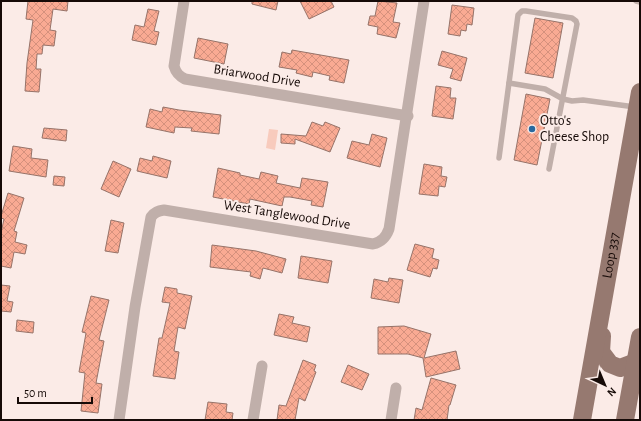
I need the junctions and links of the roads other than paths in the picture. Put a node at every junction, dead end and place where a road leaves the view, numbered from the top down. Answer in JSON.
{"nodes":[{"id":1,"x":184,"y":1,"type":"edge"},
{"id":2,"x":424,"y":1,"type":"edge"},
{"id":3,"x":636,"y":1,"type":"edge"},
{"id":4,"x":640,"y":2,"type":"edge"},
{"id":5,"x":509,"y":83,"type":"junction"},
{"id":6,"x":563,"y":99,"type":"junction"},
{"id":7,"x":639,"y":99,"type":"edge"},
{"id":8,"x":408,"y":116,"type":"junction"},
{"id":9,"x":499,"y":158,"type":"dead end"},
{"id":10,"x":549,"y":169,"type":"dead end"},
{"id":11,"x":603,"y":307,"type":"junction"},
{"id":12,"x":640,"y":337,"type":"edge"},
{"id":13,"x":636,"y":362,"type":"junction"},
{"id":14,"x":262,"y":366,"type":"dead end"},
{"id":15,"x":396,"y":388,"type":"dead end"},
{"id":16,"x":119,"y":420,"type":"edge"},
{"id":17,"x":253,"y":420,"type":"edge"},
{"id":18,"x":391,"y":420,"type":"edge"},
{"id":19,"x":582,"y":420,"type":"edge"},
{"id":20,"x":625,"y":420,"type":"edge"}],
"edges":[{"from":1,"to":8,"type":"street","name":"Briarwood Drive"},
{"from":2,"to":8,"type":"street","name":"West Tanglewood Drive"},
{"from":3,"to":4,"type":"lane"},
{"from":5,"to":6,"type":"lane"},
{"from":5,"to":6,"type":"lane"},
{"from":5,"to":9,"type":"lane"},
{"from":6,"to":7,"type":"lane"},
{"from":6,"to":10,"type":"lane"},
{"from":7,"to":11,"type":"main road","name":"Loop 337"},
{"from":8,"to":16,"type":"street","name":"West Tanglewood Drive"},
{"from":11,"to":13,"type":"main road"},
{"from":11,"to":19,"type":"main road","name":"Loop 337"},
{"from":12,"to":13,"type":"main road"},
{"from":13,"to":20,"type":"main road"},
{"from":14,"to":17,"type":"street"},
{"from":15,"to":18,"type":"street"}]}
